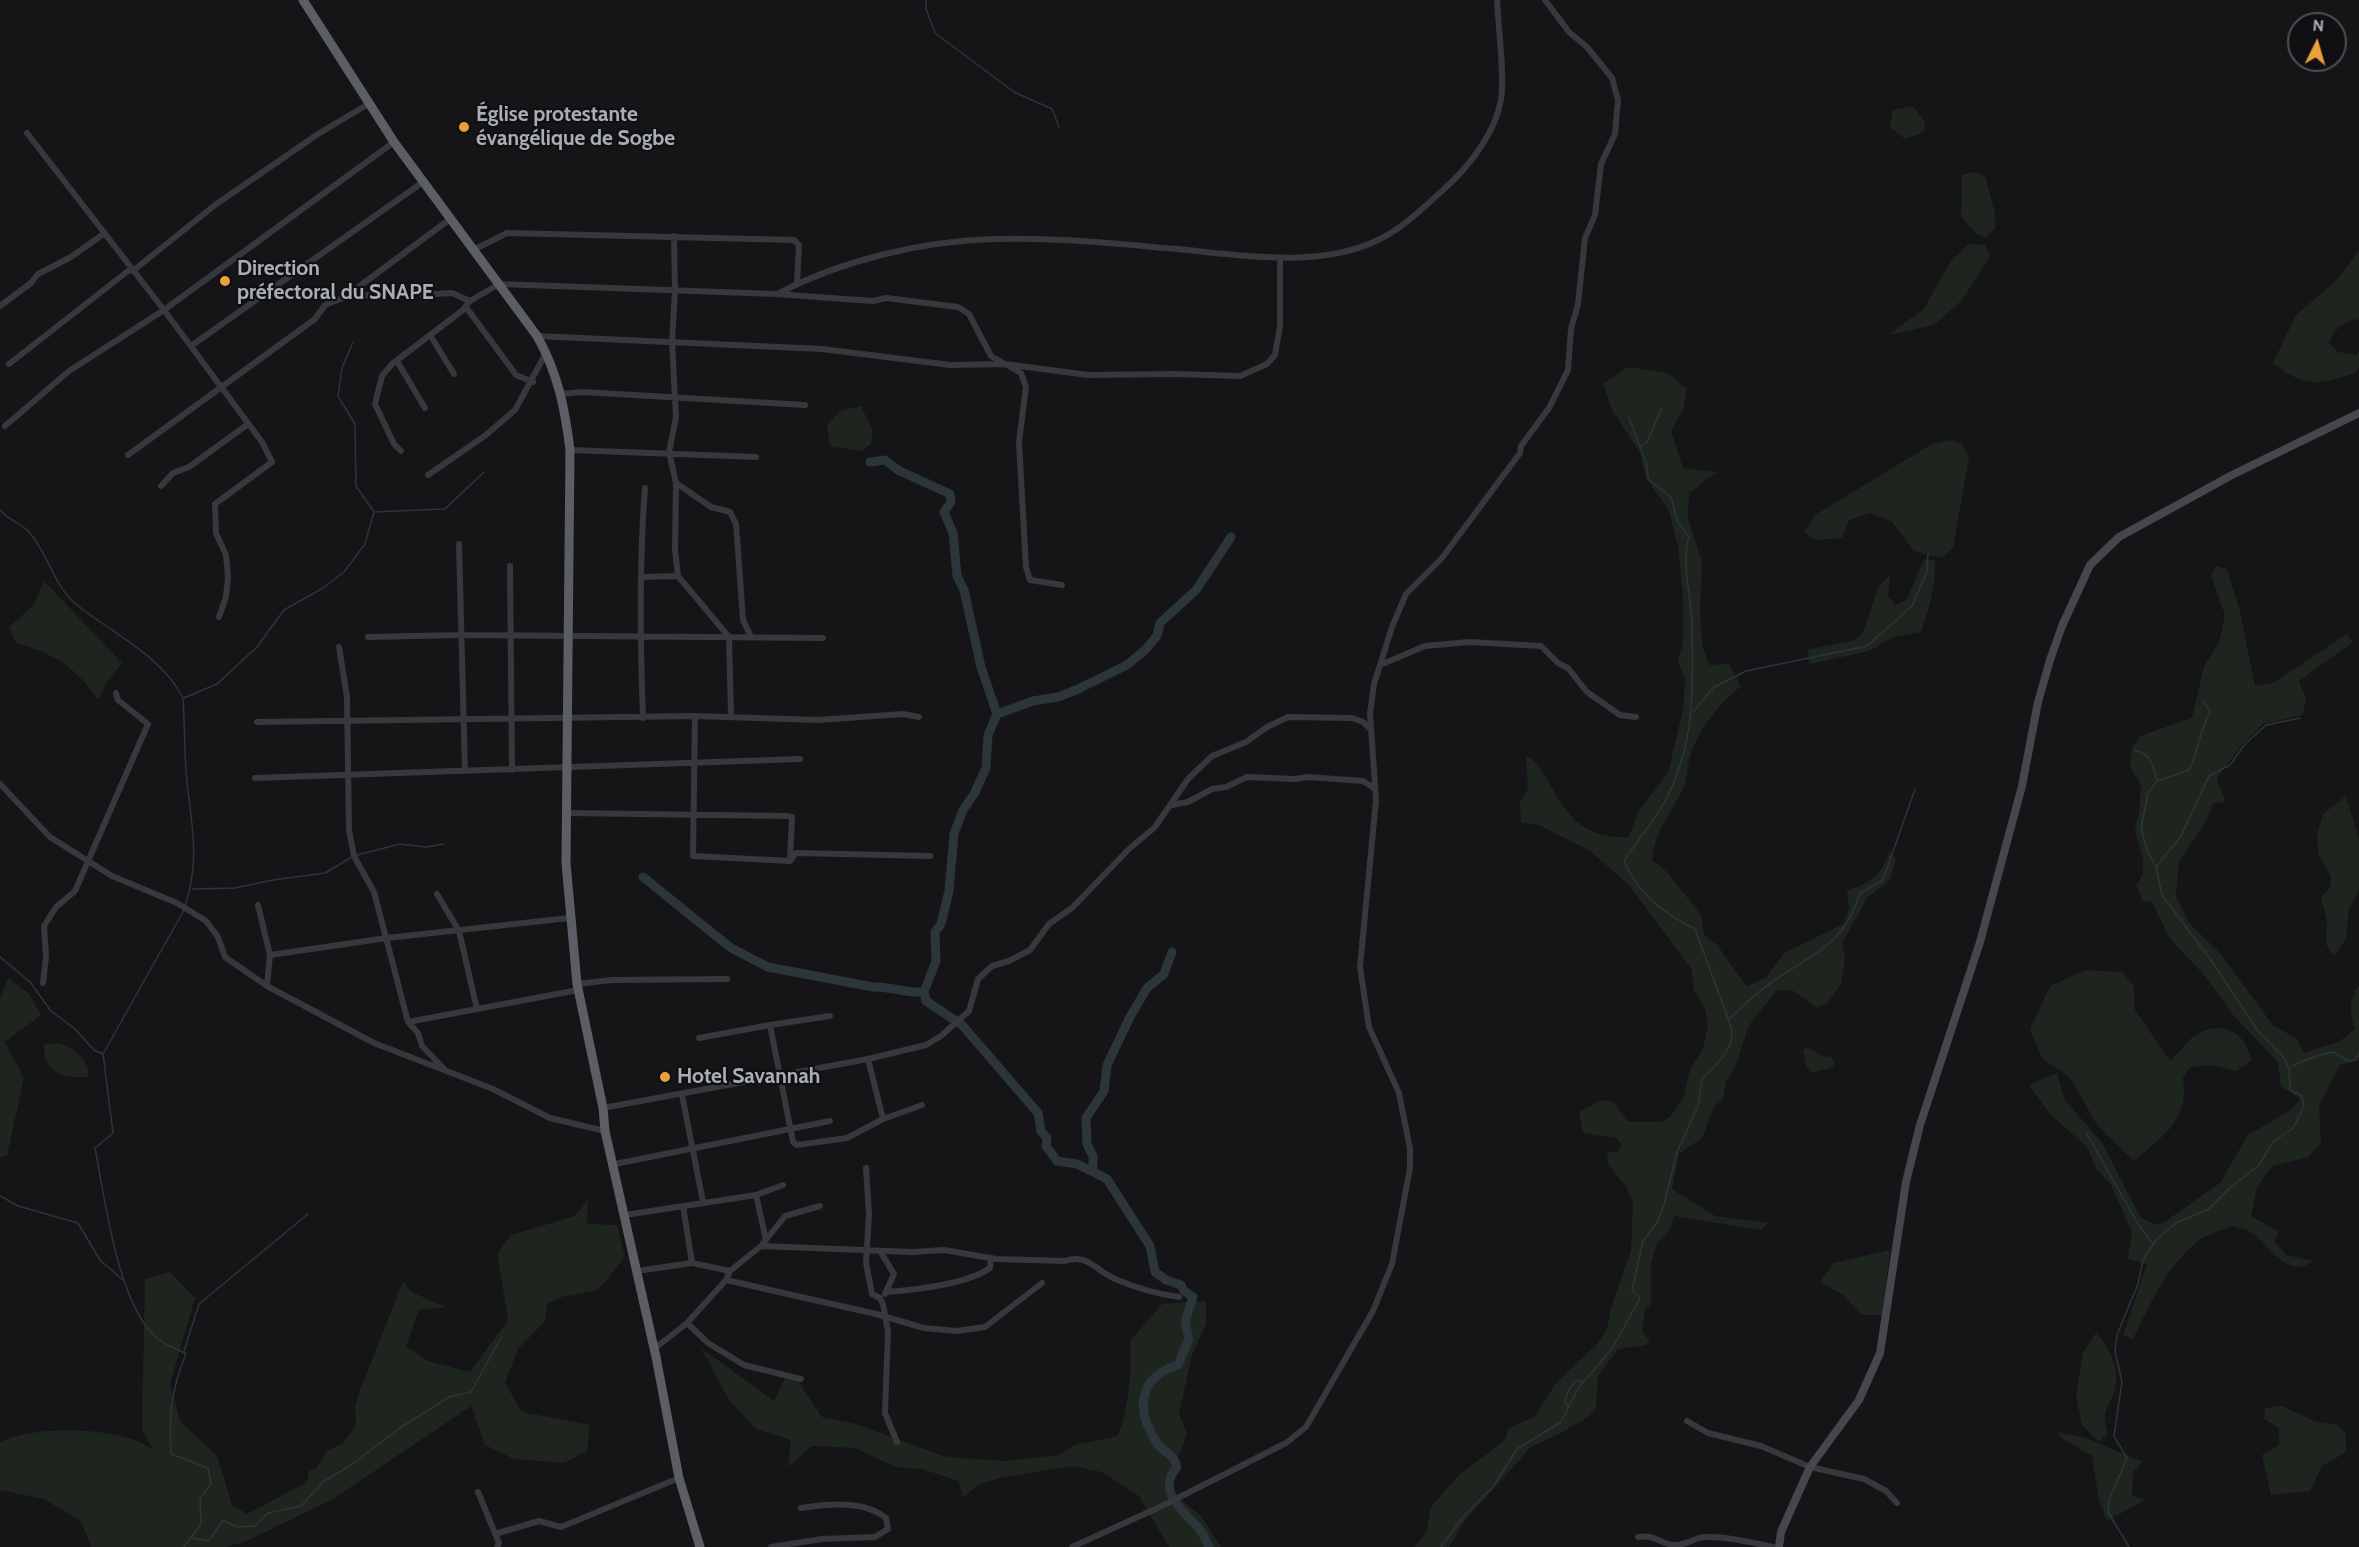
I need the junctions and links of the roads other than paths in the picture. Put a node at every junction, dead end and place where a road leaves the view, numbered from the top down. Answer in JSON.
{"nodes":[{"id":1,"x":303,"y":0,"type":"edge"},
{"id":2,"x":1497,"y":0,"type":"edge"},
{"id":3,"x":1545,"y":0,"type":"edge"},
{"id":4,"x":370,"y":103,"type":"junction"},
{"id":5,"x":27,"y":133,"type":"dead end"},
{"id":6,"x":394,"y":142,"type":"junction"},
{"id":7,"x":423,"y":182,"type":"junction"},
{"id":8,"x":450,"y":219,"type":"junction"},
{"id":9,"x":105,"y":233,"type":"junction"},
{"id":10,"x":674,"y":236,"type":"junction"},
{"id":11,"x":473,"y":250,"type":"junction"},
{"id":12,"x":1280,"y":258,"type":"junction"},
{"id":13,"x":134,"y":270,"type":"junction"},
{"id":14,"x":797,"y":283,"type":"junction"},
{"id":15,"x":499,"y":284,"type":"junction"},
{"id":16,"x":675,"y":291,"type":"junction"},
{"id":17,"x":776,"y":294,"type":"junction"},
{"id":18,"x":345,"y":297,"type":"junction"},
{"id":19,"x":468,"y":304,"type":"junction"},
{"id":20,"x":0,"y":306,"type":"edge"},
{"id":21,"x":164,"y":310,"type":"junction"},
{"id":22,"x":430,"y":335,"type":"junction"},
{"id":23,"x":537,"y":336,"type":"junction"},
{"id":24,"x":672,"y":342,"type":"junction"},
{"id":25,"x":191,"y":346,"type":"junction"},
{"id":26,"x":546,"y":353,"type":"junction"},
{"id":27,"x":397,"y":361,"type":"junction"},
{"id":28,"x":9,"y":364,"type":"dead end"},
{"id":29,"x":1005,"y":364,"type":"junction"},
{"id":30,"x":454,"y":374,"type":"dead end"},
{"id":31,"x":532,"y":382,"type":"junction"},
{"id":32,"x":221,"y":386,"type":"junction"},
{"id":33,"x":562,"y":394,"type":"junction"},
{"id":34,"x":675,"y":398,"type":"junction"},
{"id":35,"x":805,"y":405,"type":"dead end"},
{"id":36,"x":425,"y":408,"type":"dead end"},
{"id":37,"x":2359,"y":413,"type":"edge"},
{"id":38,"x":248,"y":424,"type":"junction"},
{"id":39,"x":5,"y":426,"type":"dead end"},
{"id":40,"x":570,"y":450,"type":"junction"},
{"id":41,"x":401,"y":451,"type":"dead end"},
{"id":42,"x":669,"y":452,"type":"junction"},
{"id":43,"x":128,"y":455,"type":"dead end"},
{"id":44,"x":756,"y":457,"type":"dead end"},
{"id":45,"x":428,"y":475,"type":"dead end"},
{"id":46,"x":676,"y":483,"type":"junction"},
{"id":47,"x":161,"y":486,"type":"dead end"},
{"id":48,"x":645,"y":488,"type":"dead end"},
{"id":49,"x":459,"y":544,"type":"dead end"},
{"id":50,"x":510,"y":566,"type":"dead end"},
{"id":51,"x":642,"y":576,"type":"junction"},
{"id":52,"x":678,"y":576,"type":"junction"},
{"id":53,"x":1062,"y":585,"type":"dead end"},
{"id":54,"x":219,"y":617,"type":"dead end"},
{"id":55,"x":462,"y":635,"type":"junction"},
{"id":56,"x":640,"y":635,"type":"junction"},
{"id":57,"x":567,"y":636,"type":"junction"},
{"id":58,"x":510,"y":637,"type":"junction"},
{"id":59,"x":729,"y":637,"type":"junction"},
{"id":60,"x":751,"y":637,"type":"junction"},
{"id":61,"x":368,"y":638,"type":"dead end"},
{"id":62,"x":824,"y":638,"type":"dead end"},
{"id":63,"x":339,"y":647,"type":"dead end"},
{"id":64,"x":1380,"y":665,"type":"junction"},
{"id":65,"x":116,"y":693,"type":"dead end"},
{"id":66,"x":695,"y":716,"type":"junction"},
{"id":67,"x":731,"y":716,"type":"junction"},
{"id":68,"x":919,"y":717,"type":"dead end"},
{"id":69,"x":1636,"y":717,"type":"dead end"},
{"id":70,"x":463,"y":718,"type":"junction"},
{"id":71,"x":511,"y":718,"type":"junction"},
{"id":72,"x":567,"y":718,"type":"junction"},
{"id":73,"x":643,"y":718,"type":"junction"},
{"id":74,"x":347,"y":720,"type":"junction"},
{"id":75,"x":257,"y":722,"type":"dead end"},
{"id":76,"x":1371,"y":731,"type":"junction"},
{"id":77,"x":800,"y":759,"type":"dead end"},
{"id":78,"x":696,"y":764,"type":"junction"},
{"id":79,"x":566,"y":767,"type":"junction"},
{"id":80,"x":512,"y":770,"type":"junction"},
{"id":81,"x":465,"y":771,"type":"junction"},
{"id":82,"x":350,"y":774,"type":"junction"},
{"id":83,"x":255,"y":778,"type":"dead end"},
{"id":84,"x":0,"y":784,"type":"edge"},
{"id":85,"x":1374,"y":788,"type":"junction"},
{"id":86,"x":1172,"y":804,"type":"junction"},
{"id":87,"x":566,"y":813,"type":"junction"},
{"id":88,"x":693,"y":813,"type":"junction"},
{"id":89,"x":930,"y":856,"type":"dead end"},
{"id":90,"x":790,"y":861,"type":"junction"},
{"id":91,"x":88,"y":862,"type":"junction"},
{"id":92,"x":437,"y":894,"type":"dead end"},
{"id":93,"x":258,"y":905,"type":"dead end"},
{"id":94,"x":569,"y":918,"type":"junction"},
{"id":95,"x":459,"y":931,"type":"junction"},
{"id":96,"x":387,"y":938,"type":"junction"},
{"id":97,"x":270,"y":955,"type":"junction"},
{"id":98,"x":727,"y":979,"type":"dead end"},
{"id":99,"x":43,"y":983,"type":"dead end"},
{"id":100,"x":267,"y":986,"type":"junction"},
{"id":101,"x":578,"y":987,"type":"junction"},
{"id":102,"x":477,"y":1009,"type":"junction"},
{"id":103,"x":830,"y":1016,"type":"dead end"},
{"id":104,"x":408,"y":1022,"type":"junction"},
{"id":105,"x":770,"y":1025,"type":"junction"},
{"id":106,"x":699,"y":1038,"type":"dead end"},
{"id":107,"x":868,"y":1059,"type":"junction"},
{"id":108,"x":448,"y":1074,"type":"junction"},
{"id":109,"x":778,"y":1075,"type":"junction"},
{"id":110,"x":682,"y":1095,"type":"junction"},
{"id":111,"x":922,"y":1105,"type":"dead end"},
{"id":112,"x":603,"y":1108,"type":"junction"},
{"id":113,"x":883,"y":1119,"type":"junction"},
{"id":114,"x":831,"y":1121,"type":"dead end"},
{"id":115,"x":788,"y":1129,"type":"junction"},
{"id":116,"x":605,"y":1131,"type":"junction"},
{"id":117,"x":692,"y":1147,"type":"junction"},
{"id":118,"x":615,"y":1164,"type":"junction"},
{"id":119,"x":866,"y":1168,"type":"dead end"},
{"id":120,"x":783,"y":1185,"type":"dead end"},
{"id":121,"x":756,"y":1195,"type":"junction"},
{"id":122,"x":703,"y":1202,"type":"junction"},
{"id":123,"x":682,"y":1206,"type":"junction"},
{"id":124,"x":820,"y":1206,"type":"dead end"},
{"id":125,"x":625,"y":1215,"type":"junction"},
{"id":126,"x":763,"y":1243,"type":"junction"},
{"id":127,"x":866,"y":1249,"type":"junction"},
{"id":128,"x":880,"y":1251,"type":"junction"},
{"id":129,"x":991,"y":1258,"type":"junction"},
{"id":130,"x":692,"y":1263,"type":"junction"},
{"id":131,"x":637,"y":1271,"type":"junction"},
{"id":132,"x":730,"y":1271,"type":"junction"},
{"id":133,"x":726,"y":1280,"type":"junction"},
{"id":134,"x":1042,"y":1282,"type":"dead end"},
{"id":135,"x":887,"y":1292,"type":"junction"},
{"id":136,"x":1179,"y":1297,"type":"dead end"},
{"id":137,"x":880,"y":1298,"type":"junction"},
{"id":138,"x":885,"y":1317,"type":"junction"},
{"id":139,"x":687,"y":1323,"type":"junction"},
{"id":140,"x":654,"y":1349,"type":"junction"},
{"id":141,"x":801,"y":1379,"type":"dead end"},
{"id":142,"x":1687,"y":1421,"type":"dead end"},
{"id":143,"x":897,"y":1442,"type":"dead end"},
{"id":144,"x":1809,"y":1467,"type":"junction"},
{"id":145,"x":679,"y":1478,"type":"junction"},
{"id":146,"x":478,"y":1492,"type":"dead end"},
{"id":147,"x":1897,"y":1503,"type":"dead end"},
{"id":148,"x":801,"y":1508,"type":"dead end"},
{"id":149,"x":495,"y":1534,"type":"junction"},
{"id":150,"x":1638,"y":1537,"type":"dead end"},
{"id":151,"x":497,"y":1547,"type":"edge"},
{"id":152,"x":700,"y":1547,"type":"edge"},
{"id":153,"x":771,"y":1547,"type":"edge"},
{"id":154,"x":1072,"y":1547,"type":"edge"},
{"id":155,"x":1773,"y":1547,"type":"edge"},
{"id":156,"x":1779,"y":1547,"type":"edge"}],
"edges":[{"from":1,"to":4,"type":"highway"},
{"from":2,"to":12,"type":"street"},
{"from":3,"to":64,"type":"street"},
{"from":4,"to":6,"type":"highway"},
{"from":4,"to":13,"type":"street"},
{"from":5,"to":9,"type":"street"},
{"from":6,"to":7,"type":"highway"},
{"from":6,"to":21,"type":"street"},
{"from":7,"to":8,"type":"highway"},
{"from":7,"to":25,"type":"street"},
{"from":8,"to":11,"type":"highway"},
{"from":8,"to":18,"type":"street"},
{"from":9,"to":13,"type":"street"},
{"from":9,"to":20,"type":"street"},
{"from":10,"to":11,"type":"street"},
{"from":10,"to":14,"type":"street"},
{"from":10,"to":16,"type":"street"},
{"from":11,"to":15,"type":"highway"},
{"from":12,"to":14,"type":"street"},
{"from":12,"to":29,"type":"street"},
{"from":13,"to":21,"type":"street"},
{"from":13,"to":28,"type":"street"},
{"from":14,"to":17,"type":"street"},
{"from":15,"to":16,"type":"street"},
{"from":15,"to":19,"type":"street"},
{"from":15,"to":23,"type":"highway"},
{"from":16,"to":17,"type":"street"},
{"from":16,"to":24,"type":"street"},
{"from":17,"to":29,"type":"street"},
{"from":18,"to":19,"type":"street"},
{"from":18,"to":32,"type":"street"},
{"from":19,"to":22,"type":"street"},
{"from":19,"to":31,"type":"street"},
{"from":21,"to":25,"type":"street"},
{"from":21,"to":39,"type":"street"},
{"from":22,"to":27,"type":"street"},
{"from":22,"to":30,"type":"street"},
{"from":23,"to":24,"type":"street"},
{"from":23,"to":26,"type":"highway"},
{"from":24,"to":29,"type":"street"},
{"from":24,"to":34,"type":"street"},
{"from":25,"to":32,"type":"street"},
{"from":26,"to":31,"type":"street"},
{"from":26,"to":33,"type":"highway"},
{"from":27,"to":36,"type":"street"},
{"from":27,"to":41,"type":"street"},
{"from":29,"to":53,"type":"street"},
{"from":31,"to":45,"type":"street"},
{"from":32,"to":38,"type":"street"},
{"from":32,"to":43,"type":"street"},
{"from":33,"to":34,"type":"street"},
{"from":33,"to":40,"type":"highway"},
{"from":34,"to":35,"type":"street"},
{"from":34,"to":42,"type":"street"},
{"from":37,"to":144,"type":"main road"},
{"from":38,"to":47,"type":"street"},
{"from":38,"to":54,"type":"street"},
{"from":40,"to":42,"type":"street"},
{"from":40,"to":57,"type":"highway"},
{"from":42,"to":44,"type":"street"},
{"from":42,"to":46,"type":"street"},
{"from":46,"to":52,"type":"street"},
{"from":46,"to":60,"type":"street"},
{"from":48,"to":51,"type":"street"},
{"from":49,"to":55,"type":"street"},
{"from":50,"to":58,"type":"street"},
{"from":51,"to":52,"type":"street"},
{"from":51,"to":56,"type":"street"},
{"from":52,"to":59,"type":"street"},
{"from":55,"to":58,"type":"street"},
{"from":55,"to":61,"type":"street"},
{"from":55,"to":70,"type":"street"},
{"from":56,"to":57,"type":"street"},
{"from":56,"to":59,"type":"street"},
{"from":56,"to":73,"type":"street"},
{"from":57,"to":58,"type":"street"},
{"from":57,"to":72,"type":"highway"},
{"from":58,"to":71,"type":"street"},
{"from":59,"to":60,"type":"street"},
{"from":59,"to":67,"type":"street"},
{"from":60,"to":62,"type":"street"},
{"from":63,"to":74,"type":"street"},
{"from":64,"to":69,"type":"street"},
{"from":64,"to":76,"type":"street"},
{"from":65,"to":91,"type":"street"},
{"from":66,"to":67,"type":"street"},
{"from":66,"to":73,"type":"street"},
{"from":66,"to":78,"type":"street"},
{"from":67,"to":68,"type":"street"},
{"from":70,"to":71,"type":"street"},
{"from":70,"to":74,"type":"street"},
{"from":70,"to":81,"type":"street"},
{"from":71,"to":72,"type":"street"},
{"from":71,"to":80,"type":"street"},
{"from":72,"to":73,"type":"street"},
{"from":72,"to":79,"type":"highway"},
{"from":74,"to":75,"type":"street"},
{"from":74,"to":82,"type":"street"},
{"from":76,"to":85,"type":"street"},
{"from":76,"to":86,"type":"street"},
{"from":77,"to":78,"type":"street"},
{"from":78,"to":79,"type":"street"},
{"from":78,"to":88,"type":"street"},
{"from":79,"to":80,"type":"street"},
{"from":79,"to":87,"type":"highway"},
{"from":80,"to":81,"type":"street"},
{"from":81,"to":82,"type":"street"},
{"from":82,"to":83,"type":"street"},
{"from":82,"to":96,"type":"street"},
{"from":84,"to":91,"type":"street"},
{"from":85,"to":86,"type":"street"},
{"from":85,"to":154,"type":"street"},
{"from":86,"to":107,"type":"street"},
{"from":87,"to":88,"type":"street"},
{"from":87,"to":94,"type":"highway"},
{"from":88,"to":90,"type":"street"},
{"from":88,"to":90,"type":"street"},
{"from":89,"to":90,"type":"street"},
{"from":91,"to":99,"type":"street"},
{"from":91,"to":100,"type":"street"},
{"from":92,"to":95,"type":"street"},
{"from":93,"to":97,"type":"street"},
{"from":94,"to":95,"type":"street"},
{"from":94,"to":101,"type":"highway"},
{"from":95,"to":96,"type":"street"},
{"from":95,"to":102,"type":"street"},
{"from":96,"to":97,"type":"street"},
{"from":96,"to":104,"type":"street"},
{"from":97,"to":100,"type":"street"},
{"from":98,"to":101,"type":"street"},
{"from":100,"to":108,"type":"street"},
{"from":101,"to":102,"type":"street"},
{"from":101,"to":112,"type":"highway"},
{"from":102,"to":104,"type":"street"},
{"from":103,"to":105,"type":"street"},
{"from":104,"to":108,"type":"street"},
{"from":105,"to":106,"type":"street"},
{"from":105,"to":109,"type":"street"},
{"from":107,"to":109,"type":"street"},
{"from":107,"to":113,"type":"street"},
{"from":108,"to":116,"type":"street"},
{"from":109,"to":110,"type":"street"},
{"from":109,"to":115,"type":"street"},
{"from":110,"to":112,"type":"street"},
{"from":110,"to":117,"type":"street"},
{"from":111,"to":113,"type":"street"},
{"from":112,"to":116,"type":"highway"},
{"from":113,"to":115,"type":"street"},
{"from":114,"to":115,"type":"street"},
{"from":115,"to":117,"type":"street"},
{"from":116,"to":118,"type":"highway"},
{"from":117,"to":118,"type":"street"},
{"from":117,"to":122,"type":"street"},
{"from":118,"to":125,"type":"highway"},
{"from":119,"to":127,"type":"street"},
{"from":120,"to":121,"type":"street"},
{"from":121,"to":122,"type":"street"},
{"from":121,"to":126,"type":"street"},
{"from":122,"to":123,"type":"street"},
{"from":123,"to":125,"type":"street"},
{"from":123,"to":130,"type":"street"},
{"from":124,"to":126,"type":"street"},
{"from":125,"to":131,"type":"highway"},
{"from":126,"to":127,"type":"street"},
{"from":126,"to":132,"type":"street"},
{"from":127,"to":128,"type":"street"},
{"from":127,"to":137,"type":"street"},
{"from":128,"to":129,"type":"street"},
{"from":128,"to":135,"type":"street"},
{"from":129,"to":135,"type":"street"},
{"from":129,"to":136,"type":"street"},
{"from":130,"to":131,"type":"street"},
{"from":130,"to":132,"type":"street"},
{"from":131,"to":140,"type":"highway"},
{"from":132,"to":133,"type":"street"},
{"from":133,"to":138,"type":"street"},
{"from":133,"to":139,"type":"street"},
{"from":134,"to":138,"type":"street"},
{"from":135,"to":137,"type":"street"},
{"from":137,"to":138,"type":"street"},
{"from":138,"to":143,"type":"street"},
{"from":139,"to":140,"type":"street"},
{"from":139,"to":141,"type":"street"},
{"from":140,"to":145,"type":"highway"},
{"from":142,"to":144,"type":"street"},
{"from":144,"to":147,"type":"street"},
{"from":144,"to":156,"type":"main road"},
{"from":145,"to":149,"type":"street"},
{"from":145,"to":152,"type":"highway"},
{"from":146,"to":149,"type":"street"},
{"from":148,"to":153,"type":"street"},
{"from":149,"to":151,"type":"street"},
{"from":150,"to":155,"type":"street"}]}
